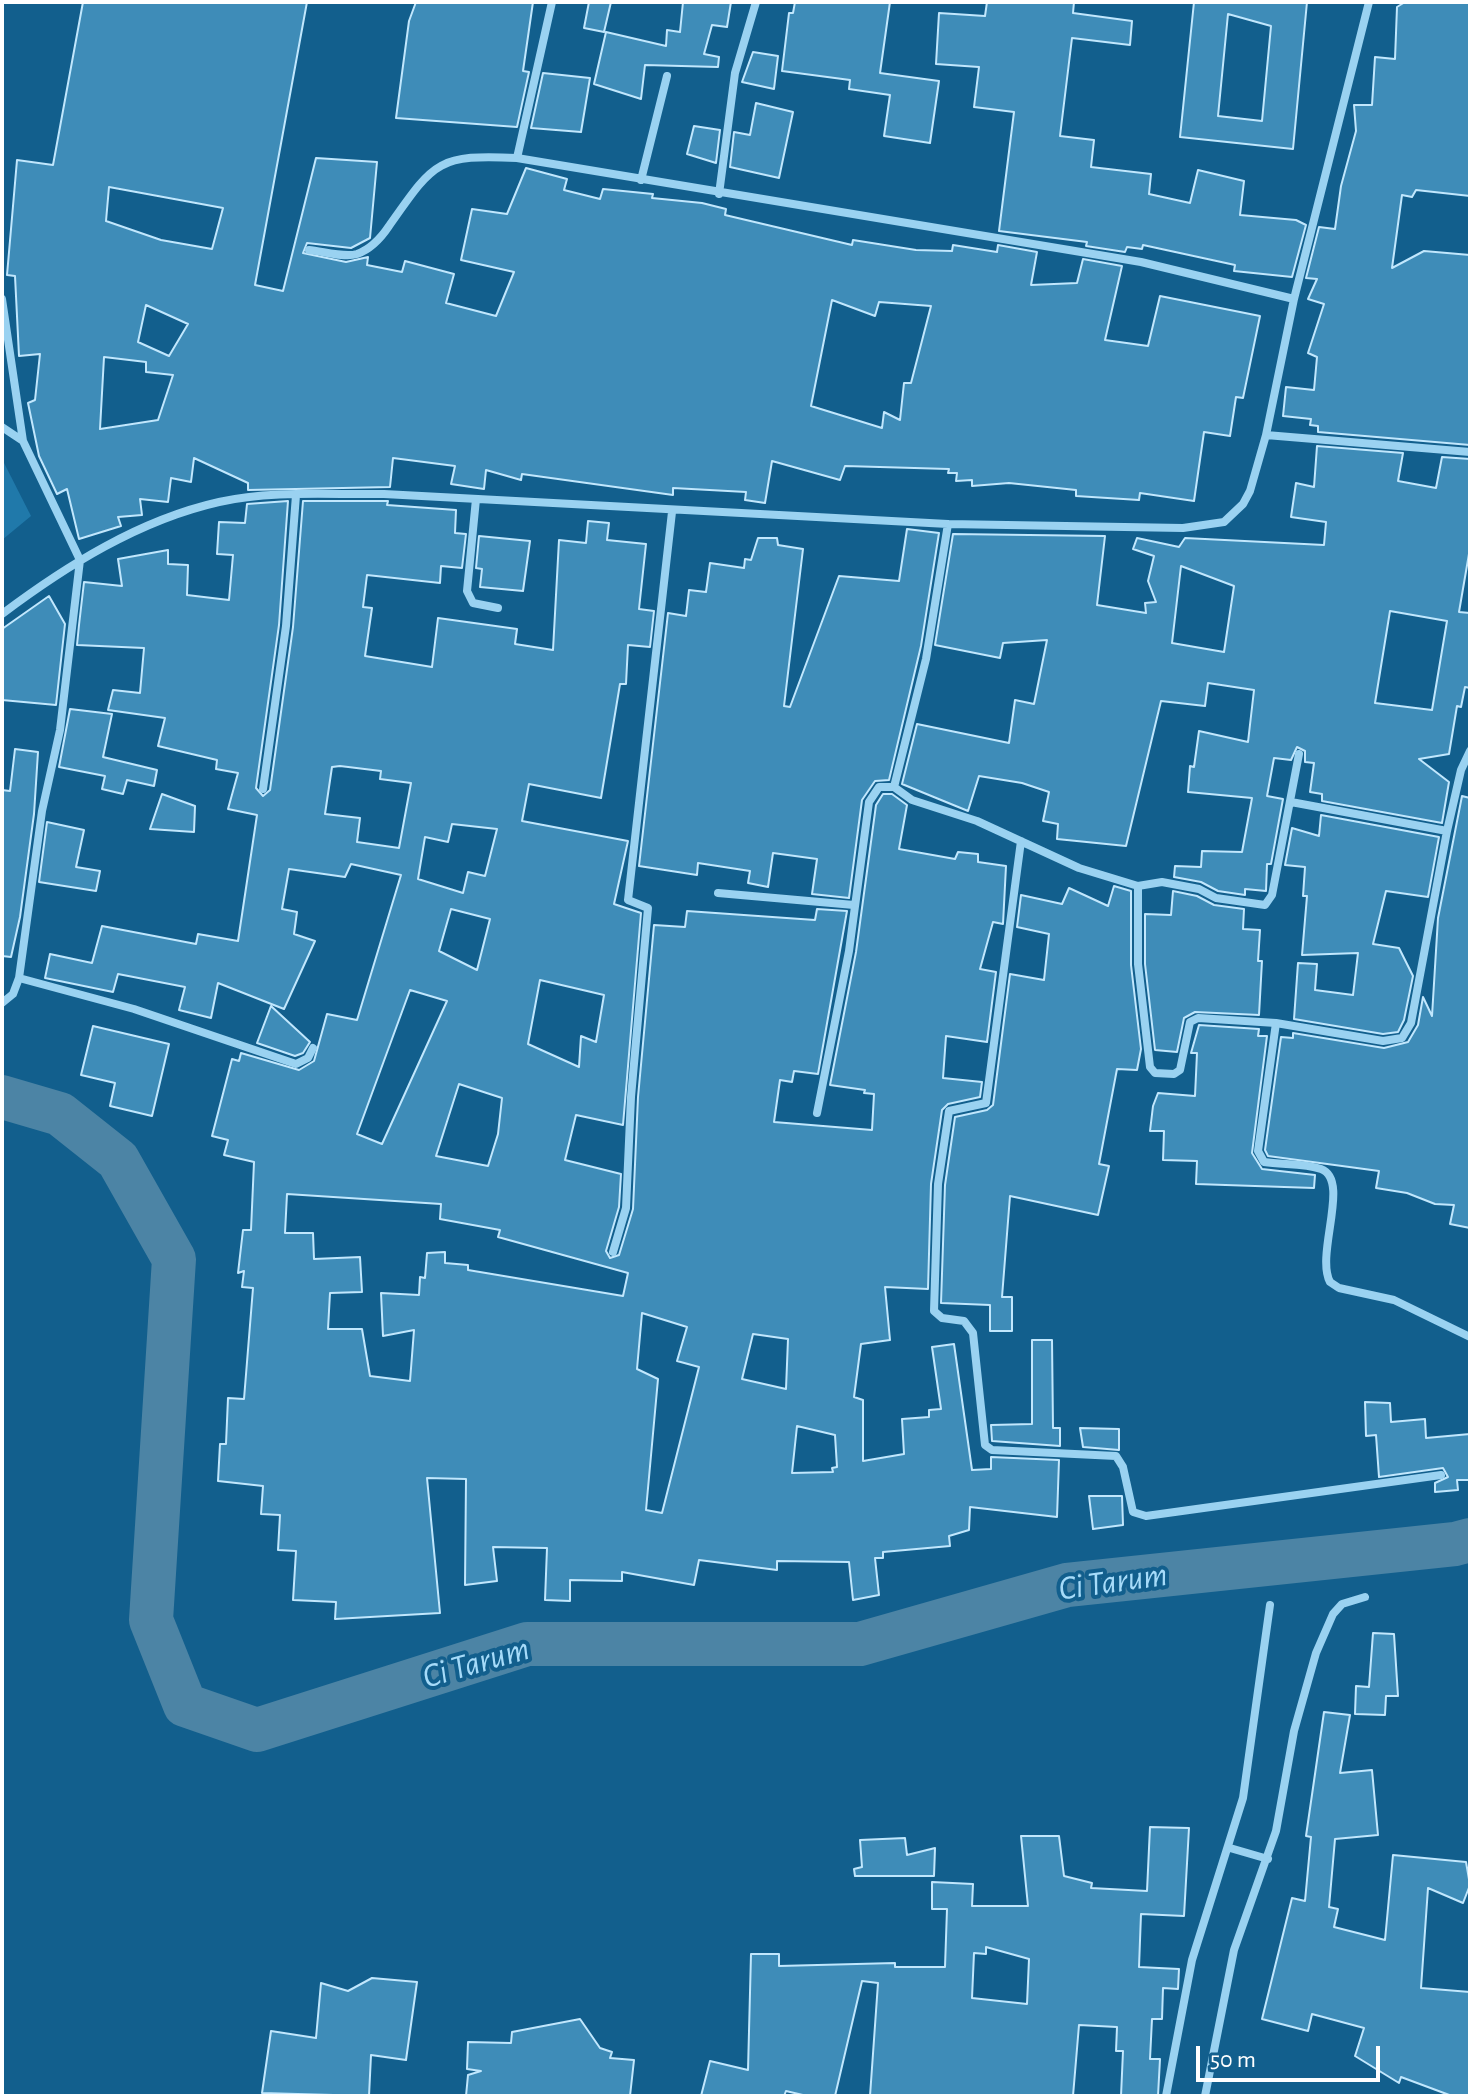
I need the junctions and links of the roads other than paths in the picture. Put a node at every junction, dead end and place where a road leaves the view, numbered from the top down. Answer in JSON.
{"nodes":[{"id":1,"x":552,"y":2,"type":"edge"},
{"id":2,"x":756,"y":2,"type":"edge"},
{"id":3,"x":1369,"y":2,"type":"edge"},
{"id":4,"x":667,"y":76,"type":"dead end"},
{"id":5,"x":517,"y":158,"type":"junction"},
{"id":6,"x":641,"y":180,"type":"junction"},
{"id":7,"x":719,"y":194,"type":"junction"},
{"id":8,"x":309,"y":250,"type":"dead end"},
{"id":9,"x":2,"y":299,"type":"edge"},
{"id":10,"x":1294,"y":299,"type":"junction"},
{"id":11,"x":2,"y":427,"type":"edge"},
{"id":12,"x":1266,"y":435,"type":"junction"},
{"id":13,"x":23,"y":441,"type":"junction"},
{"id":14,"x":1470,"y":452,"type":"edge"},
{"id":15,"x":296,"y":495,"type":"junction"},
{"id":16,"x":476,"y":499,"type":"junction"},
{"id":17,"x":672,"y":512,"type":"junction"},
{"id":18,"x":948,"y":524,"type":"junction"},
{"id":19,"x":80,"y":560,"type":"junction"},
{"id":20,"x":498,"y":608,"type":"dead end"},
{"id":21,"x":2,"y":614,"type":"edge"},
{"id":22,"x":1470,"y":751,"type":"edge"},
{"id":23,"x":1299,"y":754,"type":"dead end"},
{"id":24,"x":894,"y":787,"type":"junction"},
{"id":25,"x":263,"y":789,"type":"dead end"},
{"id":26,"x":1291,"y":802,"type":"junction"},
{"id":27,"x":1447,"y":831,"type":"junction"},
{"id":28,"x":1021,"y":841,"type":"junction"},
{"id":29,"x":1138,"y":886,"type":"junction"},
{"id":30,"x":718,"y":893,"type":"dead end"},
{"id":31,"x":854,"y":905,"type":"junction"},
{"id":32,"x":19,"y":978,"type":"junction"},
{"id":33,"x":2,"y":1003,"type":"edge"},
{"id":34,"x":1276,"y":1023,"type":"junction"},
{"id":35,"x":313,"y":1048,"type":"dead end"},
{"id":36,"x":817,"y":1113,"type":"dead end"},
{"id":37,"x":613,"y":1252,"type":"dead end"},
{"id":38,"x":1470,"y":1337,"type":"edge"},
{"id":39,"x":1441,"y":1475,"type":"dead end"},
{"id":40,"x":1365,"y":1597,"type":"dead end"},
{"id":41,"x":1270,"y":1605,"type":"dead end"},
{"id":42,"x":1234,"y":1849,"type":"junction"},
{"id":43,"x":1265,"y":1858,"type":"junction"},
{"id":44,"x":1166,"y":2096,"type":"edge"},
{"id":45,"x":1205,"y":2096,"type":"edge"}],
"edges":[{"from":1,"to":5,"type":"street"},
{"from":2,"to":7,"type":"street"},
{"from":3,"to":10,"type":"street"},
{"from":4,"to":6,"type":"street"},
{"from":5,"to":6,"type":"street"},
{"from":5,"to":8,"type":"street"},
{"from":6,"to":7,"type":"street"},
{"from":7,"to":10,"type":"street"},
{"from":9,"to":13,"type":"street"},
{"from":10,"to":12,"type":"street"},
{"from":11,"to":13,"type":"street"},
{"from":12,"to":14,"type":"street"},
{"from":12,"to":18,"type":"street"},
{"from":13,"to":19,"type":"street"},
{"from":15,"to":16,"type":"street"},
{"from":15,"to":19,"type":"street"},
{"from":15,"to":25,"type":"street"},
{"from":16,"to":17,"type":"street"},
{"from":16,"to":20,"type":"street"},
{"from":17,"to":18,"type":"street"},
{"from":17,"to":37,"type":"street"},
{"from":18,"to":24,"type":"street"},
{"from":19,"to":21,"type":"street"},
{"from":19,"to":32,"type":"street"},
{"from":22,"to":27,"type":"street"},
{"from":23,"to":26,"type":"street"},
{"from":24,"to":28,"type":"street"},
{"from":24,"to":31,"type":"street"},
{"from":26,"to":27,"type":"street"},
{"from":26,"to":29,"type":"street"},
{"from":27,"to":34,"type":"street"},
{"from":28,"to":29,"type":"street"},
{"from":28,"to":39,"type":"street"},
{"from":29,"to":34,"type":"street"},
{"from":30,"to":31,"type":"street"},
{"from":31,"to":36,"type":"street"},
{"from":32,"to":33,"type":"street"},
{"from":32,"to":35,"type":"street"},
{"from":34,"to":38,"type":"street"},
{"from":40,"to":43,"type":"street"},
{"from":41,"to":42,"type":"street"},
{"from":42,"to":43,"type":"street"},
{"from":42,"to":44,"type":"street"},
{"from":43,"to":45,"type":"street"}]}
